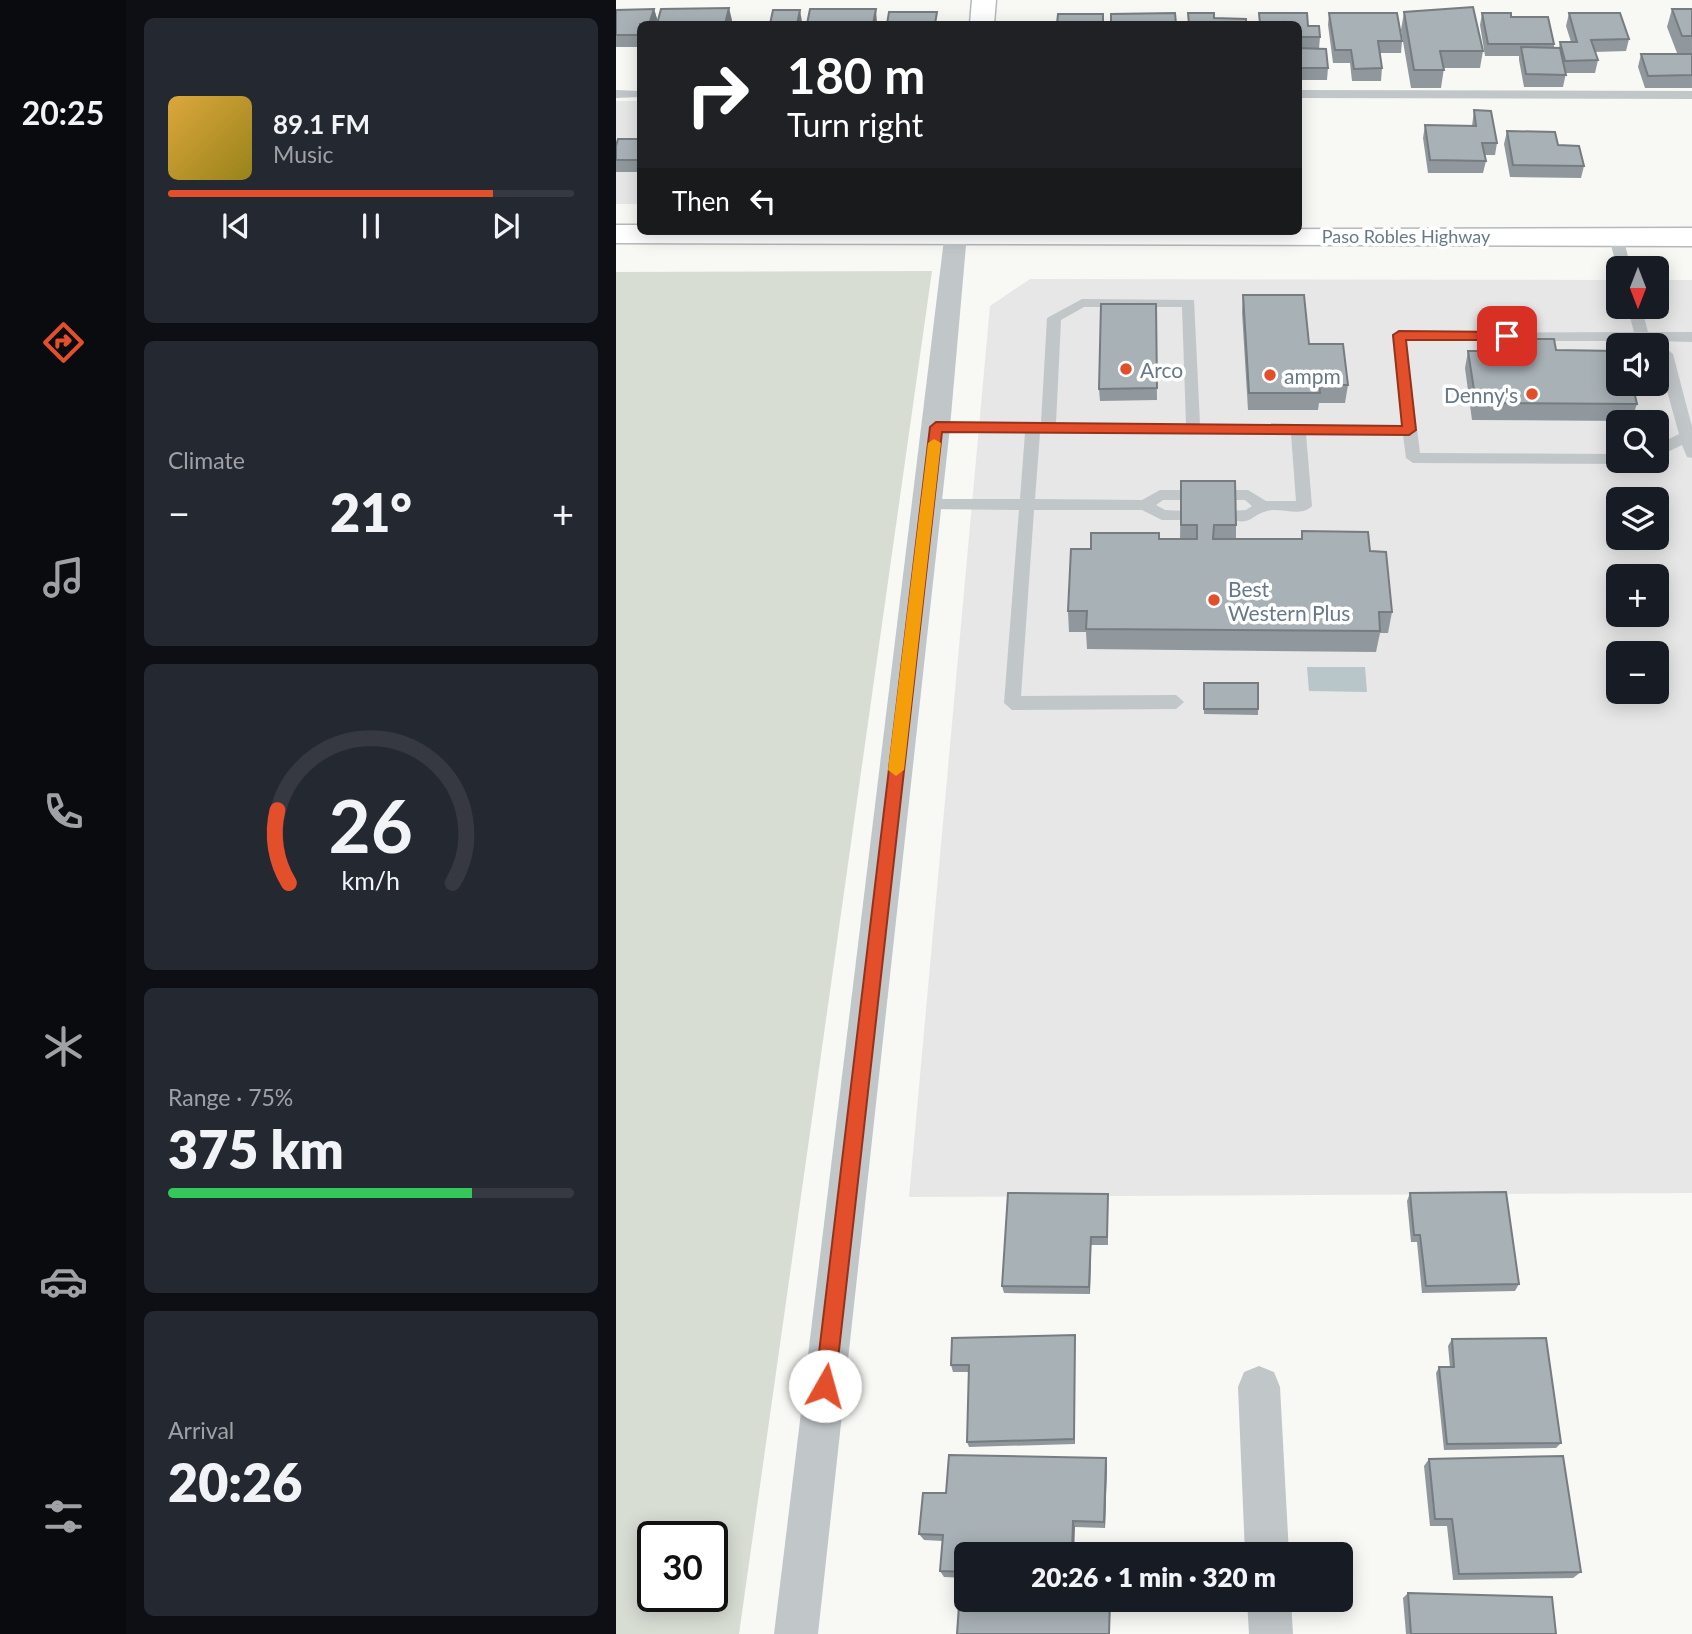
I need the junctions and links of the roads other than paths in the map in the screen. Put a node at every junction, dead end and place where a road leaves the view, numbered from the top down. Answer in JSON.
{"nodes":[{"id":1,"x":985,"y":0,"type":"edge"},
{"id":2,"x":982,"y":21,"type":"edge"},
{"id":3,"x":616,"y":94,"type":"edge"},
{"id":4,"x":637,"y":94,"type":"edge"},
{"id":5,"x":1302,"y":94,"type":"edge"},
{"id":6,"x":1692,"y":95,"type":"edge"},
{"id":7,"x":616,"y":234,"type":"edge"},
{"id":8,"x":637,"y":234,"type":"edge"},
{"id":9,"x":955,"y":235,"type":"edge"},
{"id":10,"x":1286,"y":235,"type":"edge"},
{"id":11,"x":1616,"y":237,"type":"junction"},
{"id":12,"x":1692,"y":237,"type":"edge"},
{"id":13,"x":1621,"y":256,"type":"edge"},
{"id":14,"x":1692,"y":337,"type":"edge"},
{"id":15,"x":1669,"y":340,"type":"edge"},
{"id":16,"x":1606,"y":342,"type":"edge"},
{"id":17,"x":1669,"y":365,"type":"edge"},
{"id":18,"x":936,"y":427,"type":"junction"},
{"id":19,"x":1041,"y":428,"type":"junction"},
{"id":20,"x":1193,"y":429,"type":"junction"},
{"id":21,"x":1298,"y":430,"type":"junction"},
{"id":22,"x":1409,"y":430,"type":"junction"},
{"id":23,"x":1688,"y":436,"type":"junction"},
{"id":24,"x":1669,"y":446,"type":"edge"},
{"id":25,"x":1692,"y":453,"type":"edge"},
{"id":26,"x":1606,"y":459,"type":"edge"},
{"id":27,"x":927,"y":504,"type":"junction"},
{"id":28,"x":1027,"y":505,"type":"junction"},
{"id":29,"x":1145,"y":505,"type":"junction"},
{"id":30,"x":1263,"y":506,"type":"junction"},
{"id":31,"x":1180,"y":515,"type":"edge"},
{"id":32,"x":1234,"y":515,"type":"edge"},
{"id":33,"x":1177,"y":702,"type":"dead end"},
{"id":34,"x":1259,"y":1387,"type":"dead end"},
{"id":35,"x":1266,"y":1542,"type":"edge"},
{"id":36,"x":1269,"y":1612,"type":"edge"},
{"id":37,"x":796,"y":1634,"type":"edge"},
{"id":38,"x":1270,"y":1634,"type":"edge"}],
"edges":[{"from":1,"to":2,"type":"main road"},
{"from":3,"to":4,"type":"lane"},
{"from":5,"to":6,"type":"lane"},
{"from":7,"to":8,"type":"main road","name":"Paso Robles Highway"},
{"from":9,"to":18,"type":"street"},
{"from":10,"to":11,"type":"main road","name":"Paso Robles Highway"},
{"from":11,"to":12,"type":"main road","name":"Paso Robles Highway"},
{"from":11,"to":13,"type":"lane"},
{"from":14,"to":15,"type":"lane"},
{"from":16,"to":22,"type":"lane"},
{"from":17,"to":23,"type":"lane"},
{"from":18,"to":19,"type":"lane"},
{"from":18,"to":27,"type":"street"},
{"from":19,"to":20,"type":"lane"},
{"from":19,"to":20,"type":"lane"},
{"from":19,"to":28,"type":"lane"},
{"from":20,"to":21,"type":"lane"},
{"from":21,"to":22,"type":"lane"},
{"from":21,"to":30,"type":"lane"},
{"from":22,"to":26,"type":"lane"},
{"from":23,"to":24,"type":"lane"},
{"from":23,"to":25,"type":"lane"},
{"from":27,"to":28,"type":"lane"},
{"from":27,"to":37,"type":"street"},
{"from":28,"to":29,"type":"lane"},
{"from":28,"to":33,"type":"lane"},
{"from":29,"to":30,"type":"lane"},
{"from":29,"to":31,"type":"lane"},
{"from":30,"to":32,"type":"lane"},
{"from":34,"to":35,"type":"street"},
{"from":36,"to":38,"type":"street"}]}
